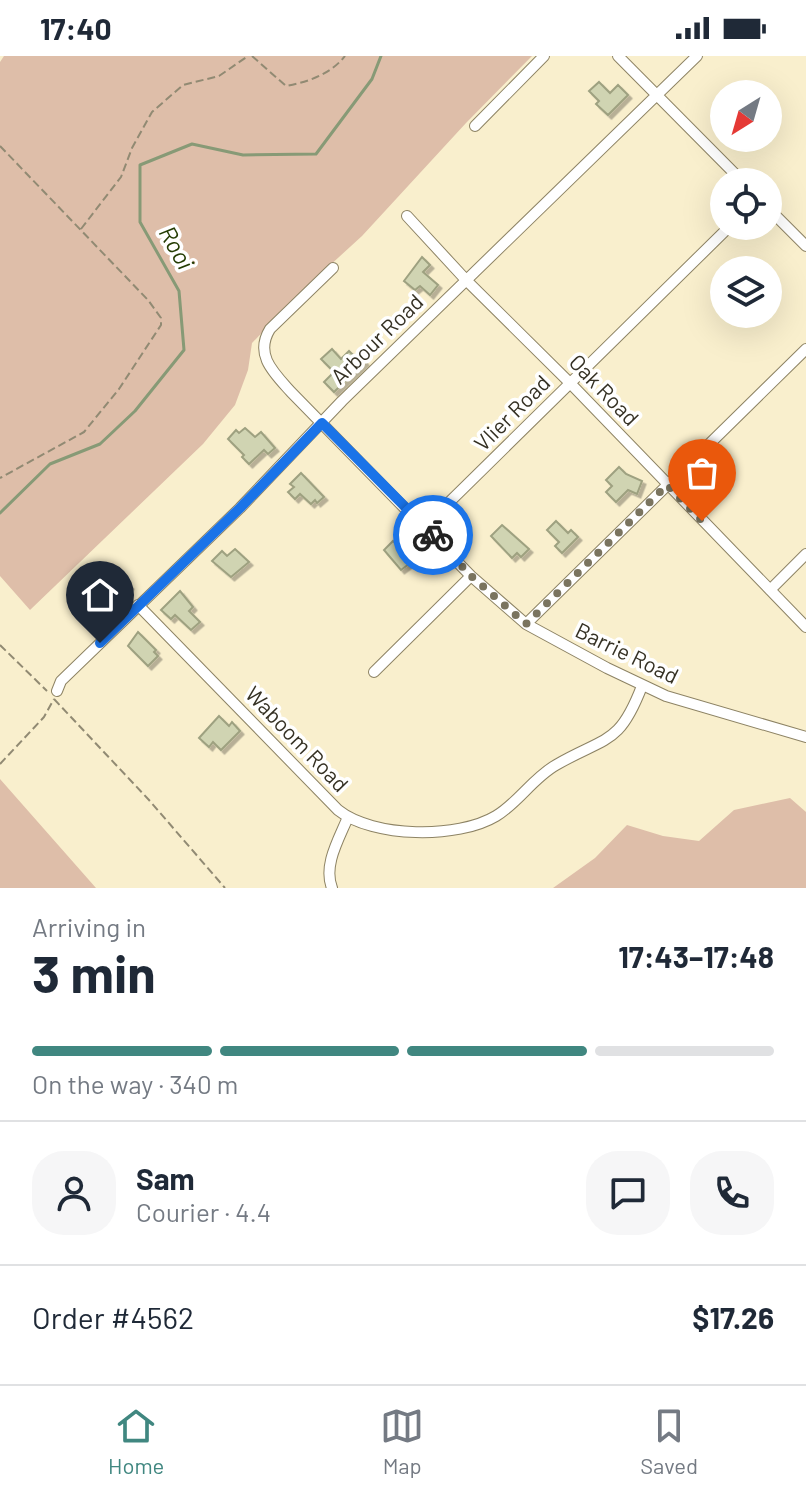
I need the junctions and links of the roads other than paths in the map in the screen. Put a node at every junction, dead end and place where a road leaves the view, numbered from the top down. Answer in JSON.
{"nodes":[{"id":1,"x":544,"y":56,"type":"edge"},
{"id":2,"x":618,"y":56,"type":"edge"},
{"id":3,"x":697,"y":56,"type":"edge"},
{"id":4,"x":657,"y":94,"type":"junction"},
{"id":5,"x":475,"y":126,"type":"dead end"},
{"id":6,"x":729,"y":168,"type":"edge"},
{"id":7,"x":407,"y":216,"type":"dead end"},
{"id":8,"x":782,"y":222,"type":"edge"},
{"id":9,"x":716,"y":240,"type":"edge"},
{"id":10,"x":806,"y":246,"type":"edge"},
{"id":11,"x":333,"y":268,"type":"dead end"},
{"id":12,"x":466,"y":280,"type":"junction"},
{"id":13,"x":806,"y":349,"type":"edge"},
{"id":14,"x":570,"y":383,"type":"junction"},
{"id":15,"x":322,"y":423,"type":"junction"},
{"id":16,"x":667,"y":485,"type":"junction"},
{"id":17,"x":425,"y":526,"type":"junction"},
{"id":18,"x":806,"y":554,"type":"edge"},
{"id":19,"x":471,"y":576,"type":"junction"},
{"id":20,"x":770,"y":590,"type":"junction"},
{"id":21,"x":138,"y":605,"type":"junction"},
{"id":22,"x":526,"y":624,"type":"junction"},
{"id":23,"x":806,"y":627,"type":"edge"},
{"id":24,"x":374,"y":672,"type":"dead end"},
{"id":25,"x":642,"y":686,"type":"junction"},
{"id":26,"x":55,"y":695,"type":"road end"},
{"id":27,"x":806,"y":737,"type":"edge"},
{"id":28,"x":348,"y":817,"type":"junction"},
{"id":29,"x":332,"y":888,"type":"edge"}],
"edges":[{"from":1,"to":5,"type":"street"},
{"from":2,"to":4,"type":"street"},
{"from":3,"to":4,"type":"street","name":"Arbour Road"},
{"from":4,"to":6,"type":"street"},
{"from":4,"to":12,"type":"street","name":"Arbour Road"},
{"from":7,"to":12,"type":"street","name":"Oak Road"},
{"from":8,"to":10,"type":"street"},
{"from":9,"to":14,"type":"street","name":"Vlier Road"},
{"from":11,"to":15,"type":"street","name":"Barrie Road"},
{"from":12,"to":14,"type":"street","name":"Oak Road"},
{"from":12,"to":15,"type":"street","name":"Arbour Road"},
{"from":13,"to":16,"type":"street"},
{"from":14,"to":16,"type":"street","name":"Oak Road"},
{"from":14,"to":17,"type":"street","name":"Vlier Road"},
{"from":15,"to":17,"type":"street","name":"Barrie Road"},
{"from":15,"to":21,"type":"street","name":"Arbour Road"},
{"from":16,"to":20,"type":"street","name":"Oak Road"},
{"from":16,"to":22,"type":"street"},
{"from":17,"to":19,"type":"street","name":"Barrie Road"},
{"from":18,"to":20,"type":"street"},
{"from":19,"to":22,"type":"street","name":"Barrie Road"},
{"from":19,"to":24,"type":"street"},
{"from":20,"to":23,"type":"street","name":"Oak Road"},
{"from":21,"to":26,"type":"street","name":"Arbour Road"},
{"from":21,"to":28,"type":"street","name":"Waboom Road"},
{"from":22,"to":25,"type":"street","name":"Barrie Road"},
{"from":25,"to":27,"type":"street","name":"Barrie Road"},
{"from":25,"to":28,"type":"street","name":"Waboom Road"},
{"from":28,"to":29,"type":"street"}]}
